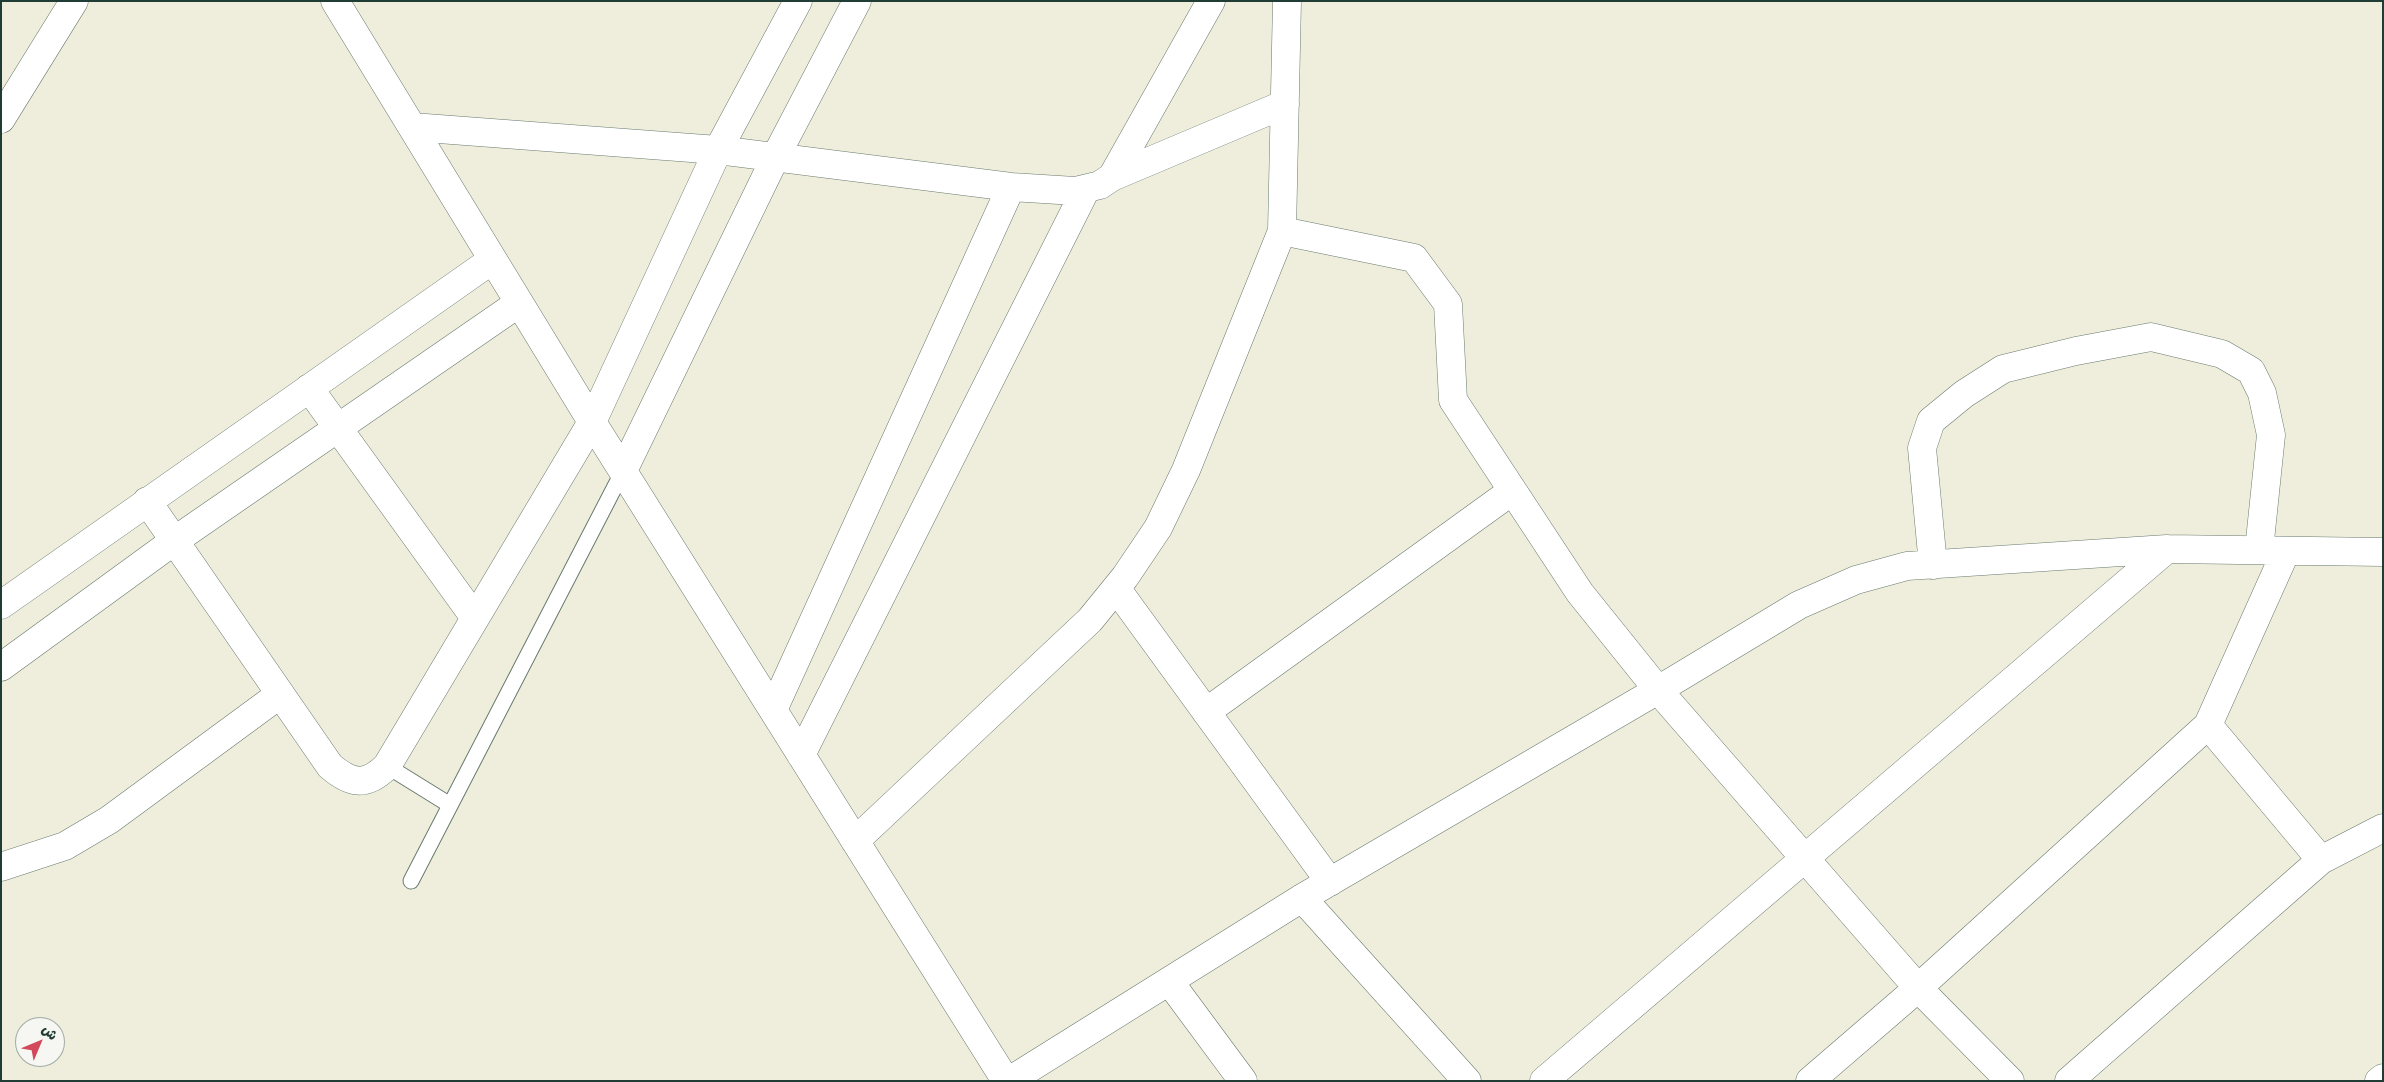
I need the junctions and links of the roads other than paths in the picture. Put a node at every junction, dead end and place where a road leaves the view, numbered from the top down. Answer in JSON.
{"nodes":[{"id":1,"x":74,"y":1,"type":"edge"},
{"id":2,"x":335,"y":1,"type":"edge"},
{"id":3,"x":798,"y":1,"type":"edge"},
{"id":4,"x":856,"y":1,"type":"edge"},
{"id":5,"x":1211,"y":1,"type":"edge"},
{"id":6,"x":1287,"y":1,"type":"edge"},
{"id":7,"x":1285,"y":104,"type":"junction"},
{"id":8,"x":1,"y":119,"type":"edge"},
{"id":9,"x":412,"y":128,"type":"junction"},
{"id":10,"x":718,"y":150,"type":"junction"},
{"id":11,"x":776,"y":156,"type":"junction"},
{"id":12,"x":1112,"y":177,"type":"junction"},
{"id":13,"x":1011,"y":187,"type":"junction"},
{"id":14,"x":1086,"y":189,"type":"junction"},
{"id":15,"x":1282,"y":231,"type":"junction"},
{"id":16,"x":492,"y":260,"type":"junction"},
{"id":17,"x":519,"y":303,"type":"junction"},
{"id":18,"x":309,"y":388,"type":"junction"},
{"id":19,"x":592,"y":422,"type":"junction"},
{"id":20,"x":337,"y":429,"type":"junction"},
{"id":21,"x":623,"y":471,"type":"junction"},
{"id":22,"x":1512,"y":491,"type":"junction"},
{"id":23,"x":147,"y":501,"type":"junction"},
{"id":24,"x":174,"y":540,"type":"junction"},
{"id":25,"x":2167,"y":549,"type":"junction"},
{"id":26,"x":2259,"y":550,"type":"junction"},
{"id":27,"x":2286,"y":551,"type":"junction"},
{"id":28,"x":2383,"y":552,"type":"edge"},
{"id":29,"x":1933,"y":565,"type":"junction"},
{"id":30,"x":1116,"y":588,"type":"junction"},
{"id":31,"x":1,"y":605,"type":"edge"},
{"id":32,"x":475,"y":618,"type":"junction"},
{"id":33,"x":1,"y":667,"type":"edge"},
{"id":34,"x":1658,"y":690,"type":"junction"},
{"id":35,"x":279,"y":695,"type":"junction"},
{"id":36,"x":773,"y":710,"type":"junction"},
{"id":37,"x":1206,"y":712,"type":"junction"},
{"id":38,"x":2208,"y":725,"type":"junction"},
{"id":39,"x":802,"y":755,"type":"junction"},
{"id":40,"x":387,"y":766,"type":"junction"},
{"id":41,"x":450,"y":805,"type":"junction"},
{"id":42,"x":2383,"y":828,"type":"edge"},
{"id":43,"x":855,"y":841,"type":"junction"},
{"id":44,"x":1806,"y":858,"type":"junction"},
{"id":45,"x":2321,"y":860,"type":"junction"},
{"id":46,"x":1,"y":867,"type":"edge"},
{"id":47,"x":411,"y":881,"type":"dead end"},
{"id":48,"x":1330,"y":882,"type":"junction"},
{"id":49,"x":1302,"y":898,"type":"junction"},
{"id":50,"x":1169,"y":981,"type":"junction"},
{"id":51,"x":1918,"y":988,"type":"junction"},
{"id":52,"x":2383,"y":1078,"type":"edge"},
{"id":53,"x":1008,"y":1081,"type":"edge"},
{"id":54,"x":1243,"y":1081,"type":"edge"},
{"id":55,"x":1468,"y":1081,"type":"edge"},
{"id":56,"x":1544,"y":1081,"type":"edge"},
{"id":57,"x":1810,"y":1081,"type":"edge"},
{"id":58,"x":2010,"y":1081,"type":"edge"},
{"id":59,"x":2069,"y":1081,"type":"edge"},
{"id":60,"x":2379,"y":1081,"type":"edge"}],
"edges":[{"from":1,"to":8,"type":"street"},
{"from":2,"to":9,"type":"street"},
{"from":3,"to":10,"type":"street"},
{"from":4,"to":11,"type":"street"},
{"from":5,"to":12,"type":"street"},
{"from":6,"to":7,"type":"street"},
{"from":7,"to":12,"type":"street"},
{"from":7,"to":15,"type":"street"},
{"from":9,"to":10,"type":"street"},
{"from":9,"to":16,"type":"street"},
{"from":10,"to":11,"type":"street"},
{"from":10,"to":19,"type":"street"},
{"from":11,"to":13,"type":"street"},
{"from":11,"to":21,"type":"street"},
{"from":12,"to":14,"type":"street"},
{"from":13,"to":14,"type":"street"},
{"from":13,"to":36,"type":"street"},
{"from":14,"to":39,"type":"street"},
{"from":15,"to":22,"type":"street"},
{"from":15,"to":30,"type":"street"},
{"from":16,"to":17,"type":"street"},
{"from":16,"to":18,"type":"street"},
{"from":17,"to":19,"type":"street"},
{"from":17,"to":20,"type":"street"},
{"from":18,"to":20,"type":"street"},
{"from":18,"to":23,"type":"street"},
{"from":19,"to":21,"type":"street"},
{"from":19,"to":32,"type":"street"},
{"from":20,"to":24,"type":"street"},
{"from":20,"to":32,"type":"street"},
{"from":21,"to":36,"type":"street"},
{"from":21,"to":41,"type":"lane"},
{"from":22,"to":34,"type":"street"},
{"from":22,"to":37,"type":"street"},
{"from":23,"to":24,"type":"street"},
{"from":23,"to":31,"type":"street"},
{"from":24,"to":33,"type":"street"},
{"from":24,"to":35,"type":"street"},
{"from":25,"to":26,"type":"street"},
{"from":25,"to":29,"type":"street"},
{"from":25,"to":44,"type":"street"},
{"from":26,"to":27,"type":"street"},
{"from":26,"to":29,"type":"street"},
{"from":27,"to":28,"type":"street"},
{"from":27,"to":38,"type":"street"},
{"from":29,"to":34,"type":"street"},
{"from":30,"to":37,"type":"street"},
{"from":30,"to":43,"type":"street"},
{"from":32,"to":40,"type":"street"},
{"from":34,"to":44,"type":"street"},
{"from":34,"to":48,"type":"street"},
{"from":35,"to":40,"type":"street"},
{"from":35,"to":46,"type":"street"},
{"from":36,"to":39,"type":"street"},
{"from":37,"to":48,"type":"street"},
{"from":38,"to":45,"type":"street"},
{"from":38,"to":51,"type":"street"},
{"from":39,"to":43,"type":"street"},
{"from":40,"to":41,"type":"lane"},
{"from":41,"to":47,"type":"lane"},
{"from":42,"to":45,"type":"street"},
{"from":43,"to":53,"type":"street"},
{"from":44,"to":51,"type":"street"},
{"from":44,"to":56,"type":"street"},
{"from":45,"to":59,"type":"street"},
{"from":48,"to":49,"type":"street"},
{"from":49,"to":50,"type":"street"},
{"from":49,"to":55,"type":"street"},
{"from":50,"to":53,"type":"street"},
{"from":50,"to":54,"type":"street"},
{"from":51,"to":57,"type":"street"},
{"from":51,"to":58,"type":"street"},
{"from":52,"to":60,"type":"street"}]}
